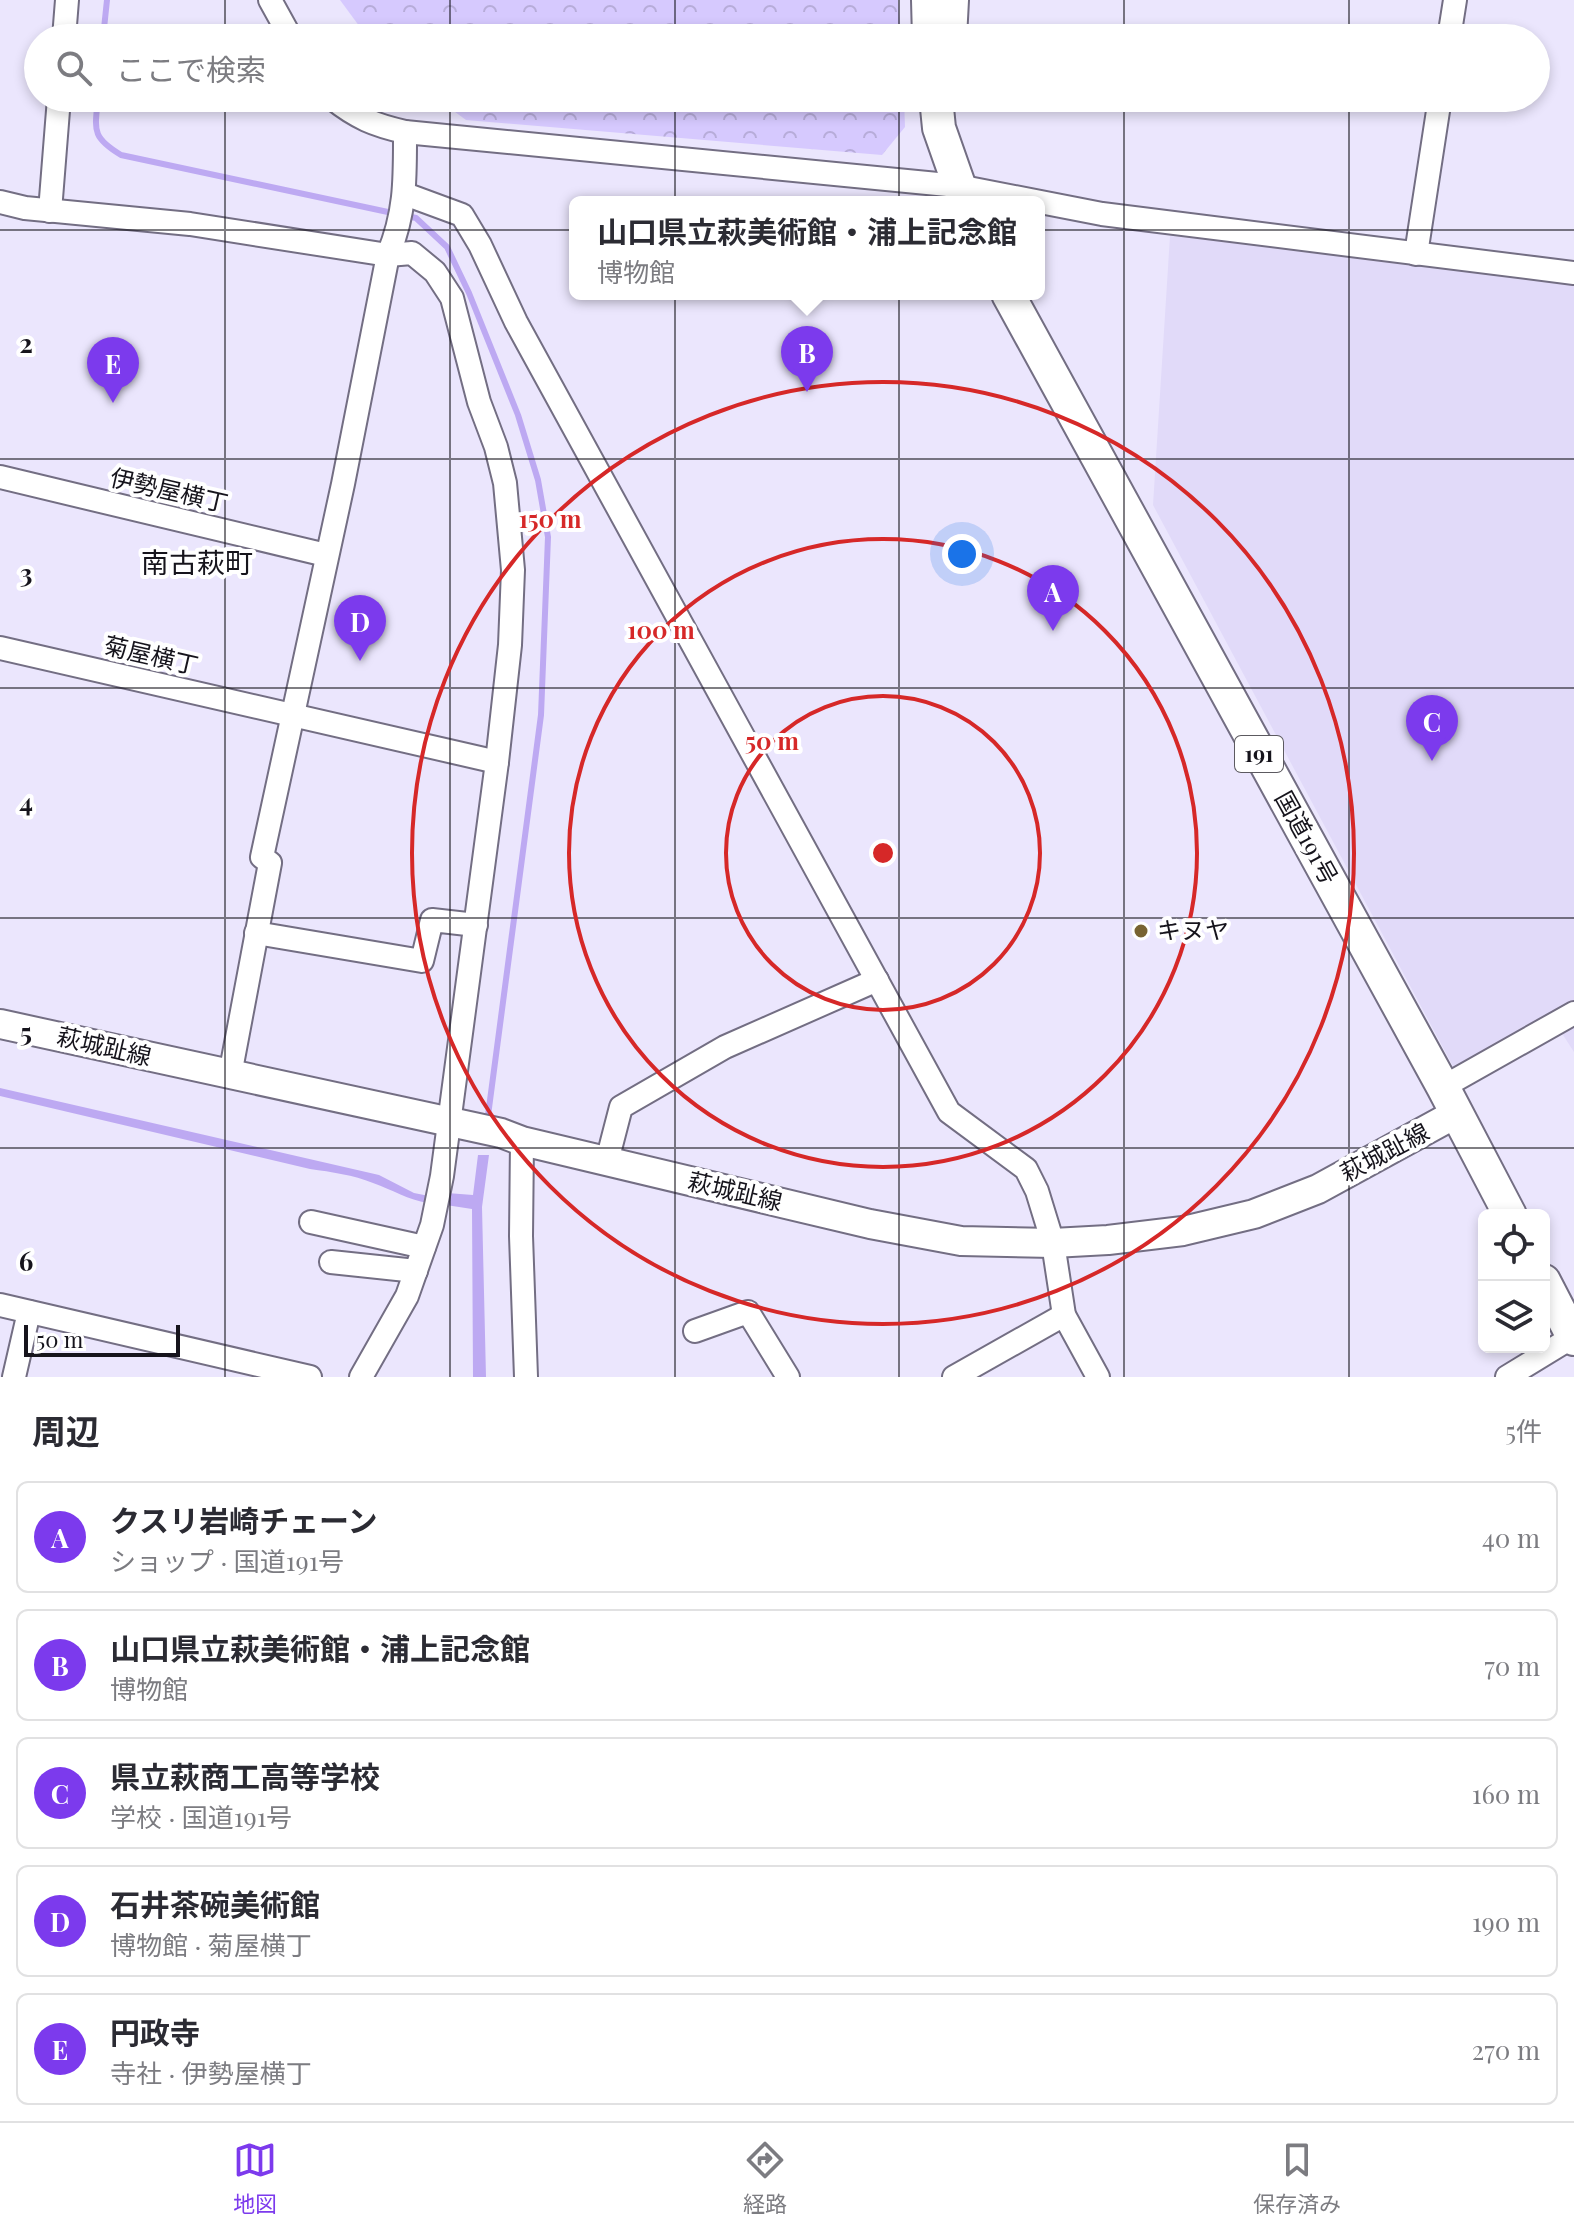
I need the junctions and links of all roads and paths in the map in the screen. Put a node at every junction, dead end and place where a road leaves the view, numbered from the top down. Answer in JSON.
{"nodes":[{"id":1,"x":67,"y":0,"type":"edge"},
{"id":2,"x":270,"y":0,"type":"edge"},
{"id":3,"x":928,"y":0,"type":"edge"},
{"id":4,"x":952,"y":0,"type":"edge"},
{"id":5,"x":1455,"y":0,"type":"edge"},
{"id":6,"x":65,"y":24,"type":"edge"},
{"id":7,"x":283,"y":24,"type":"edge"},
{"id":8,"x":929,"y":24,"type":"edge"},
{"id":9,"x":951,"y":24,"type":"edge"},
{"id":10,"x":1451,"y":24,"type":"edge"},
{"id":11,"x":58,"y":112,"type":"edge"},
{"id":12,"x":349,"y":112,"type":"edge"},
{"id":13,"x":937,"y":112,"type":"edge"},
{"id":14,"x":958,"y":112,"type":"edge"},
{"id":15,"x":1438,"y":112,"type":"edge"},
{"id":16,"x":405,"y":132,"type":"junction"},
{"id":17,"x":961,"y":194,"type":"edge"},
{"id":18,"x":403,"y":201,"type":"junction"},
{"id":19,"x":0,"y":202,"type":"edge"},
{"id":20,"x":1045,"y":206,"type":"edge"},
{"id":21,"x":50,"y":211,"type":"junction"},
{"id":22,"x":1416,"y":254,"type":"junction"},
{"id":23,"x":388,"y":255,"type":"junction"},
{"id":24,"x":1574,"y":273,"type":"edge"},
{"id":25,"x":1011,"y":300,"type":"edge"},
{"id":26,"x":0,"y":477,"type":"edge"},
{"id":27,"x":326,"y":555,"type":"junction"},
{"id":28,"x":0,"y":648,"type":"edge"},
{"id":29,"x":291,"y":715,"type":"junction"},
{"id":30,"x":497,"y":762,"type":"junction"},
{"id":31,"x":476,"y":925,"type":"junction"},
{"id":32,"x":256,"y":933,"type":"junction"},
{"id":33,"x":877,"y":980,"type":"junction"},
{"id":34,"x":1574,"y":1013,"type":"edge"},
{"id":35,"x":0,"y":1024,"type":"edge"},
{"id":36,"x":230,"y":1075,"type":"junction"},
{"id":37,"x":1450,"y":1100,"type":"junction"},
{"id":38,"x":448,"y":1122,"type":"junction"},
{"id":39,"x":512,"y":1137,"type":"junction"},
{"id":40,"x":607,"y":1161,"type":"junction"},
{"id":41,"x":1507,"y":1209,"type":"edge"},
{"id":42,"x":311,"y":1222,"type":"dead end"},
{"id":43,"x":1053,"y":1243,"type":"junction"},
{"id":44,"x":424,"y":1247,"type":"junction"},
{"id":45,"x":331,"y":1262,"type":"dead end"},
{"id":46,"x":416,"y":1271,"type":"junction"},
{"id":47,"x":1550,"y":1292,"type":"edge"},
{"id":48,"x":0,"y":1305,"type":"edge"},
{"id":49,"x":29,"y":1312,"type":"junction"},
{"id":50,"x":1064,"y":1315,"type":"junction"},
{"id":51,"x":695,"y":1331,"type":"dead end"},
{"id":52,"x":1574,"y":1337,"type":"edge"},
{"id":53,"x":14,"y":1377,"type":"edge"},
{"id":54,"x":310,"y":1377,"type":"edge"},
{"id":55,"x":361,"y":1377,"type":"edge"},
{"id":56,"x":526,"y":1377,"type":"edge"},
{"id":57,"x":788,"y":1377,"type":"edge"},
{"id":58,"x":954,"y":1377,"type":"edge"},
{"id":59,"x":1098,"y":1377,"type":"edge"},
{"id":60,"x":1507,"y":1377,"type":"edge"}],
"edges":[{"from":1,"to":6,"type":"street"},
{"from":2,"to":7,"type":"street"},
{"from":3,"to":8,"type":"highway"},
{"from":4,"to":9,"type":"highway"},
{"from":5,"to":10,"type":"street"},
{"from":11,"to":21,"type":"street"},
{"from":12,"to":16,"type":"street"},
{"from":13,"to":17,"type":"highway"},
{"from":14,"to":17,"type":"highway"},
{"from":15,"to":22,"type":"street"},
{"from":16,"to":17,"type":"street"},
{"from":16,"to":18,"type":"street"},
{"from":18,"to":23,"type":"street"},
{"from":18,"to":33,"type":"street"},
{"from":19,"to":21,"type":"street"},
{"from":20,"to":22,"type":"street"},
{"from":21,"to":23,"type":"street"},
{"from":22,"to":24,"type":"street"},
{"from":23,"to":27,"type":"street"},
{"from":23,"to":30,"type":"street"},
{"from":25,"to":37,"type":"highway","name":"国道191号","number":"191"},
{"from":26,"to":27,"type":"street","name":"伊勢屋横丁"},
{"from":27,"to":29,"type":"street"},
{"from":28,"to":29,"type":"street","name":"菊屋横丁"},
{"from":29,"to":30,"type":"street","name":"菊屋横丁"},
{"from":29,"to":32,"type":"street"},
{"from":30,"to":31,"type":"street"},
{"from":31,"to":32,"type":"street"},
{"from":31,"to":38,"type":"street"},
{"from":32,"to":36,"type":"street"},
{"from":33,"to":40,"type":"street"},
{"from":33,"to":43,"type":"street"},
{"from":34,"to":37,"type":"street"},
{"from":35,"to":36,"type":"main road","name":"萩城趾線"},
{"from":36,"to":38,"type":"main road","name":"萩城趾線"},
{"from":37,"to":41,"type":"highway","name":"国道191号","number":"191"},
{"from":37,"to":43,"type":"main road","name":"萩城趾線"},
{"from":38,"to":39,"type":"main road","name":"萩城趾線"},
{"from":38,"to":44,"type":"street"},
{"from":39,"to":40,"type":"main road","name":"萩城趾線"},
{"from":39,"to":56,"type":"street"},
{"from":40,"to":43,"type":"main road","name":"萩城趾線"},
{"from":42,"to":44,"type":"street"},
{"from":43,"to":50,"type":"street"},
{"from":44,"to":46,"type":"street"},
{"from":45,"to":46,"type":"street"},
{"from":46,"to":55,"type":"street"},
{"from":47,"to":52,"type":"highway"},
{"from":48,"to":49,"type":"street"},
{"from":49,"to":53,"type":"street"},
{"from":49,"to":54,"type":"street"},
{"from":50,"to":58,"type":"street"},
{"from":50,"to":59,"type":"street"},
{"from":51,"to":57,"type":"street"},
{"from":52,"to":60,"type":"street"}]}
